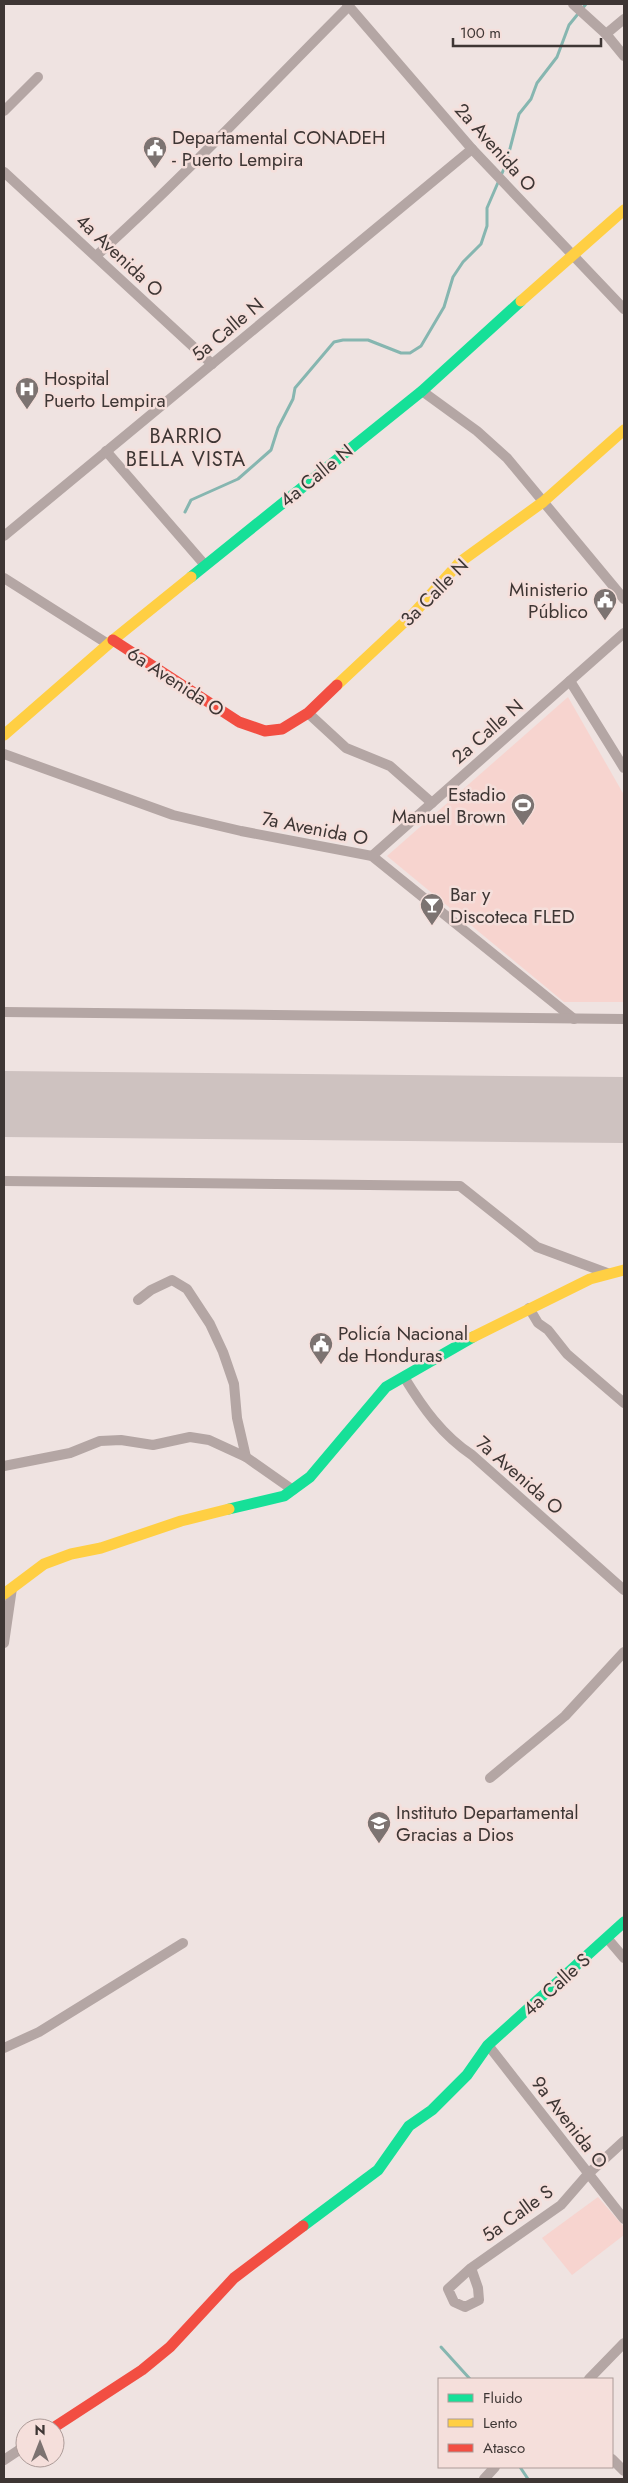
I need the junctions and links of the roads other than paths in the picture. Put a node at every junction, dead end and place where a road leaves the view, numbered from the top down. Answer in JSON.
{"nodes":[{"id":1,"x":573,"y":4,"type":"edge"},
{"id":2,"x":348,"y":5,"type":"edge"},
{"id":3,"x":624,"y":19,"type":"edge"},
{"id":4,"x":606,"y":34,"type":"junction"},
{"id":5,"x":624,"y":56,"type":"edge"},
{"id":6,"x":38,"y":77,"type":"dead end"},
{"id":7,"x":4,"y":111,"type":"edge"},
{"id":8,"x":472,"y":148,"type":"junction"},
{"id":9,"x":4,"y":172,"type":"edge"},
{"id":10,"x":624,"y":210,"type":"edge"},
{"id":11,"x":572,"y":254,"type":"junction"},
{"id":12,"x":96,"y":256,"type":"junction"},
{"id":13,"x":624,"y":309,"type":"edge"},
{"id":14,"x":212,"y":364,"type":"junction"},
{"id":15,"x":422,"y":391,"type":"junction"},
{"id":16,"x":624,"y":430,"type":"edge"},
{"id":17,"x":106,"y":451,"type":"junction"},
{"id":18,"x":543,"y":502,"type":"junction"},
{"id":19,"x":4,"y":536,"type":"edge"},
{"id":20,"x":204,"y":564,"type":"junction"},
{"id":21,"x":4,"y":578,"type":"edge"},
{"id":22,"x":624,"y":599,"type":"edge"},
{"id":23,"x":624,"y":633,"type":"edge"},
{"id":24,"x":110,"y":642,"type":"junction"},
{"id":25,"x":570,"y":681,"type":"junction"},
{"id":26,"x":308,"y":713,"type":"junction"},
{"id":27,"x":239,"y":722,"type":"joint"},
{"id":28,"x":4,"y":735,"type":"edge"},
{"id":29,"x":4,"y":754,"type":"edge"},
{"id":30,"x":624,"y":768,"type":"edge"},
{"id":31,"x":432,"y":803,"type":"junction"},
{"id":32,"x":372,"y":856,"type":"junction"},
{"id":33,"x":4,"y":1012,"type":"edge"},
{"id":34,"x":574,"y":1019,"type":"junction"},
{"id":35,"x":624,"y":1019,"type":"edge"},
{"id":36,"x":4,"y":1181,"type":"edge"},
{"id":37,"x":624,"y":1270,"type":"edge"},
{"id":38,"x":607,"y":1273,"type":"junction"},
{"id":39,"x":138,"y":1300,"type":"dead end"},
{"id":40,"x":529,"y":1308,"type":"junction"},
{"id":41,"x":404,"y":1378,"type":"junction"},
{"id":42,"x":624,"y":1403,"type":"edge"},
{"id":43,"x":246,"y":1457,"type":"junction"},
{"id":44,"x":4,"y":1466,"type":"edge"},
{"id":45,"x":293,"y":1490,"type":"junction"},
{"id":46,"x":624,"y":1590,"type":"edge"},
{"id":47,"x":8,"y":1591,"type":"edge"},
{"id":48,"x":4,"y":1642,"type":"edge"},
{"id":49,"x":624,"y":1652,"type":"edge"},
{"id":50,"x":490,"y":1778,"type":"dead end"},
{"id":51,"x":624,"y":1922,"type":"edge"},
{"id":52,"x":607,"y":1938,"type":"junction"},
{"id":53,"x":183,"y":1943,"type":"dead end"},
{"id":54,"x":624,"y":1958,"type":"edge"},
{"id":55,"x":488,"y":2046,"type":"junction"},
{"id":56,"x":4,"y":2048,"type":"edge"},
{"id":57,"x":624,"y":2141,"type":"edge"},
{"id":58,"x":588,"y":2174,"type":"junction"},
{"id":59,"x":624,"y":2219,"type":"edge"},
{"id":60,"x":471,"y":2268,"type":"dead end"},
{"id":61,"x":624,"y":2343,"type":"edge"},
{"id":62,"x":590,"y":2378,"type":"edge"},
{"id":63,"x":65,"y":2420,"type":"edge"},
{"id":64,"x":8,"y":2453,"type":"edge"},
{"id":65,"x":4,"y":2460,"type":"edge"},
{"id":66,"x":613,"y":2460,"type":"edge"},
{"id":67,"x":495,"y":2468,"type":"edge"},
{"id":68,"x":624,"y":2471,"type":"edge"},
{"id":69,"x":484,"y":2479,"type":"edge"}],
"edges":[{"from":1,"to":4,"type":"street"},
{"from":2,"to":8,"type":"street","name":"2a Avenida O"},
{"from":2,"to":12,"type":"street"},
{"from":3,"to":4,"type":"street"},
{"from":4,"to":5,"type":"street"},
{"from":6,"to":7,"type":"street"},
{"from":8,"to":11,"type":"street","name":"2a Avenida O"},
{"from":8,"to":14,"type":"street","name":"5a Calle N"},
{"from":9,"to":12,"type":"street","name":"4a Avenida O"},
{"from":10,"to":11,"type":"street","name":"4a Calle N"},
{"from":11,"to":13,"type":"street","name":"2a Avenida O"},
{"from":11,"to":15,"type":"street","name":"4a Calle N"},
{"from":12,"to":14,"type":"street","name":"4a Avenida O"},
{"from":14,"to":17,"type":"street","name":"5a Calle N"},
{"from":15,"to":18,"type":"street"},
{"from":15,"to":20,"type":"street","name":"4a Calle N"},
{"from":16,"to":18,"type":"street","name":"3a Calle N"},
{"from":17,"to":19,"type":"street","name":"5a Calle N"},
{"from":17,"to":20,"type":"street"},
{"from":18,"to":22,"type":"street"},
{"from":18,"to":26,"type":"street","name":"3a Calle N"},
{"from":20,"to":24,"type":"street","name":"4a Calle N"},
{"from":21,"to":24,"type":"street","name":"6a Avenida O"},
{"from":23,"to":25,"type":"street","name":"2a Calle N"},
{"from":24,"to":27,"type":"street","name":"6a Avenida O"},
{"from":24,"to":28,"type":"street","name":"4a Calle N"},
{"from":25,"to":30,"type":"street"},
{"from":25,"to":31,"type":"street","name":"2a Calle N"},
{"from":26,"to":27,"type":"street","name":"3a Calle N"},
{"from":26,"to":31,"type":"street"},
{"from":29,"to":32,"type":"street","name":"7a Avenida O"},
{"from":31,"to":32,"type":"street","name":"2a Calle N"},
{"from":32,"to":34,"type":"street","name":"7a Avenida O"},
{"from":33,"to":34,"type":"street"},
{"from":34,"to":35,"type":"street"},
{"from":36,"to":38,"type":"street"},
{"from":37,"to":38,"type":"street"},
{"from":38,"to":40,"type":"street"},
{"from":39,"to":43,"type":"street"},
{"from":40,"to":41,"type":"street"},
{"from":40,"to":42,"type":"street"},
{"from":41,"to":45,"type":"street"},
{"from":41,"to":46,"type":"street","name":"7a Avenida O"},
{"from":43,"to":44,"type":"street"},
{"from":43,"to":45,"type":"street"},
{"from":45,"to":47,"type":"street"},
{"from":47,"to":48,"type":"street"},
{"from":49,"to":50,"type":"street"},
{"from":51,"to":52,"type":"street","name":"4a Calle S"},
{"from":52,"to":54,"type":"street"},
{"from":52,"to":55,"type":"street","name":"4a Calle S"},
{"from":53,"to":56,"type":"street"},
{"from":55,"to":58,"type":"street","name":"9a Avenida O"},
{"from":55,"to":63,"type":"street","name":"4a Calle S"},
{"from":57,"to":58,"type":"street","name":"5a Calle S"},
{"from":58,"to":59,"type":"street","name":"9a Avenida O"},
{"from":58,"to":60,"type":"street","name":"5a Calle S"},
{"from":61,"to":62,"type":"street"},
{"from":64,"to":65,"type":"street"},
{"from":66,"to":68,"type":"street"},
{"from":67,"to":69,"type":"street"}]}
